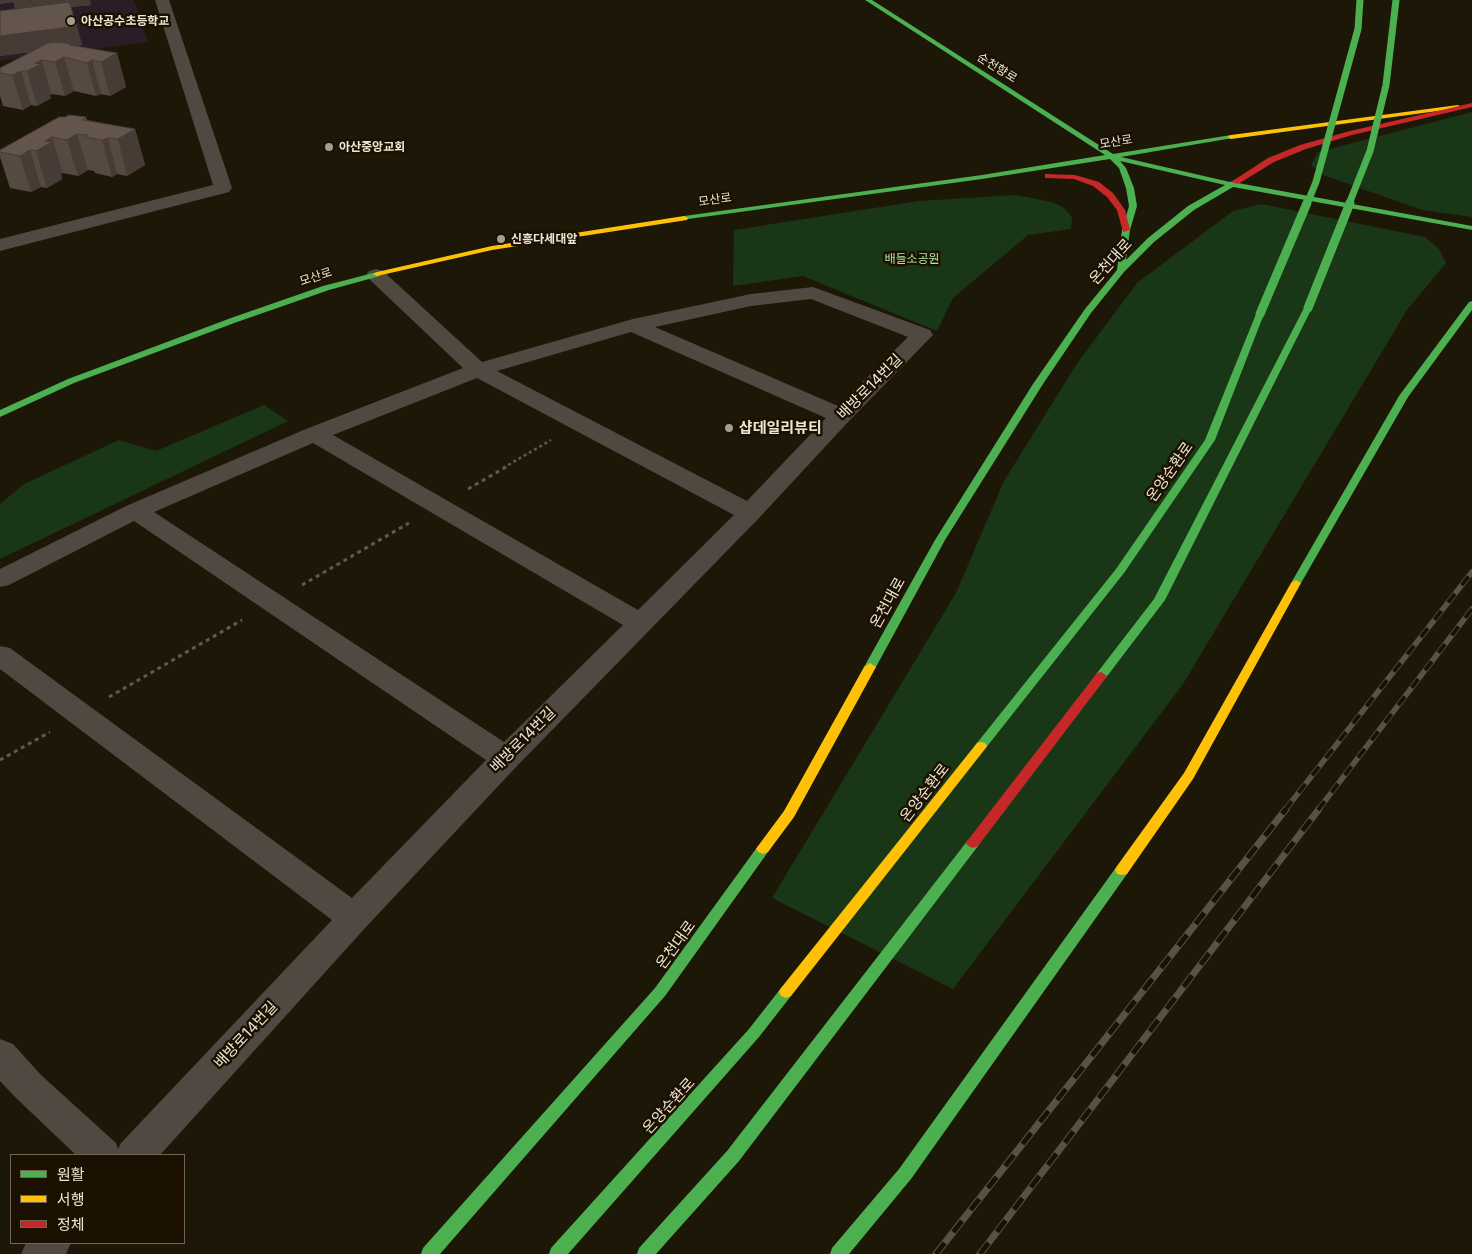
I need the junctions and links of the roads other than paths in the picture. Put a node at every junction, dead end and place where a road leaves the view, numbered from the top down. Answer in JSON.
{"nodes":[{"id":1,"x":162,"y":0,"type":"edge"},
{"id":2,"x":868,"y":0,"type":"edge"},
{"id":3,"x":1360,"y":0,"type":"edge"},
{"id":4,"x":1396,"y":0,"type":"edge"},
{"id":5,"x":1472,"y":105,"type":"edge"},
{"id":6,"x":1458,"y":107,"type":"junction"},
{"id":7,"x":1113,"y":157,"type":"junction"},
{"id":8,"x":982,"y":176,"type":"junction"},
{"id":9,"x":1230,"y":184,"type":"junction"},
{"id":10,"x":1472,"y":228,"type":"edge"},
{"id":11,"x":1126,"y":230,"type":"junction"},
{"id":12,"x":0,"y":245,"type":"edge"},
{"id":13,"x":1121,"y":270,"type":"junction"},
{"id":14,"x":376,"y":274,"type":"junction"},
{"id":15,"x":1472,"y":304,"type":"edge"},
{"id":16,"x":633,"y":325,"type":"junction"},
{"id":17,"x":478,"y":370,"type":"junction"},
{"id":18,"x":0,"y":414,"type":"edge"},
{"id":19,"x":841,"y":416,"type":"junction"},
{"id":20,"x":314,"y":434,"type":"junction"},
{"id":21,"x":135,"y":512,"type":"junction"},
{"id":22,"x":750,"y":513,"type":"junction"},
{"id":23,"x":0,"y":579,"type":"edge"},
{"id":24,"x":640,"y":623,"type":"junction"},
{"id":25,"x":0,"y":655,"type":"edge"},
{"id":26,"x":506,"y":758,"type":"junction"},
{"id":27,"x":354,"y":918,"type":"junction"},
{"id":28,"x":0,"y":1055,"type":"edge"},
{"id":29,"x":101,"y":1154,"type":"edge"},
{"id":30,"x":136,"y":1154,"type":"edge"},
{"id":31,"x":51,"y":1244,"type":"edge"},
{"id":32,"x":41,"y":1254,"type":"edge"},
{"id":33,"x":429,"y":1254,"type":"edge"},
{"id":34,"x":557,"y":1254,"type":"edge"},
{"id":35,"x":645,"y":1254,"type":"edge"},
{"id":36,"x":838,"y":1254,"type":"edge"}],
"edges":[{"from":1,"to":12,"type":"street"},
{"from":2,"to":7,"type":"main road","name":"순천향로"},
{"from":3,"to":34,"type":"main road","name":"온양순환로","bridge":true},
{"from":4,"to":35,"type":"main road","bridge":true},
{"from":5,"to":6,"type":"main road","name":"온천대로"},
{"from":6,"to":7,"type":"main road","name":"모산로"},
{"from":6,"to":9,"type":"main road","name":"온천대로"},
{"from":7,"to":8,"type":"main road","name":"모산로"},
{"from":7,"to":9,"type":"main road"},
{"from":7,"to":11,"type":"main road"},
{"from":8,"to":11,"type":"main road"},
{"from":8,"to":14,"type":"main road","name":"모산로"},
{"from":9,"to":10,"type":"main road"},
{"from":9,"to":13,"type":"main road","name":"온천대로"},
{"from":11,"to":13,"type":"main road"},
{"from":13,"to":33,"type":"main road","name":"온천대로"},
{"from":14,"to":17,"type":"street"},
{"from":14,"to":18,"type":"main road","name":"모산로"},
{"from":15,"to":36,"type":"main road"},
{"from":16,"to":17,"type":"street"},
{"from":16,"to":19,"type":"street"},
{"from":16,"to":19,"type":"street","name":"배방로14번길"},
{"from":17,"to":20,"type":"street"},
{"from":17,"to":22,"type":"street"},
{"from":19,"to":22,"type":"street","name":"배방로14번길"},
{"from":20,"to":21,"type":"street"},
{"from":20,"to":24,"type":"street"},
{"from":21,"to":23,"type":"street"},
{"from":21,"to":26,"type":"street"},
{"from":22,"to":24,"type":"street","name":"배방로14번길"},
{"from":24,"to":26,"type":"street","name":"배방로14번길"},
{"from":25,"to":27,"type":"street"},
{"from":26,"to":27,"type":"street","name":"배방로14번길"},
{"from":27,"to":30,"type":"street","name":"배방로14번길"},
{"from":28,"to":29,"type":"street"},
{"from":31,"to":32,"type":"street"}]}
